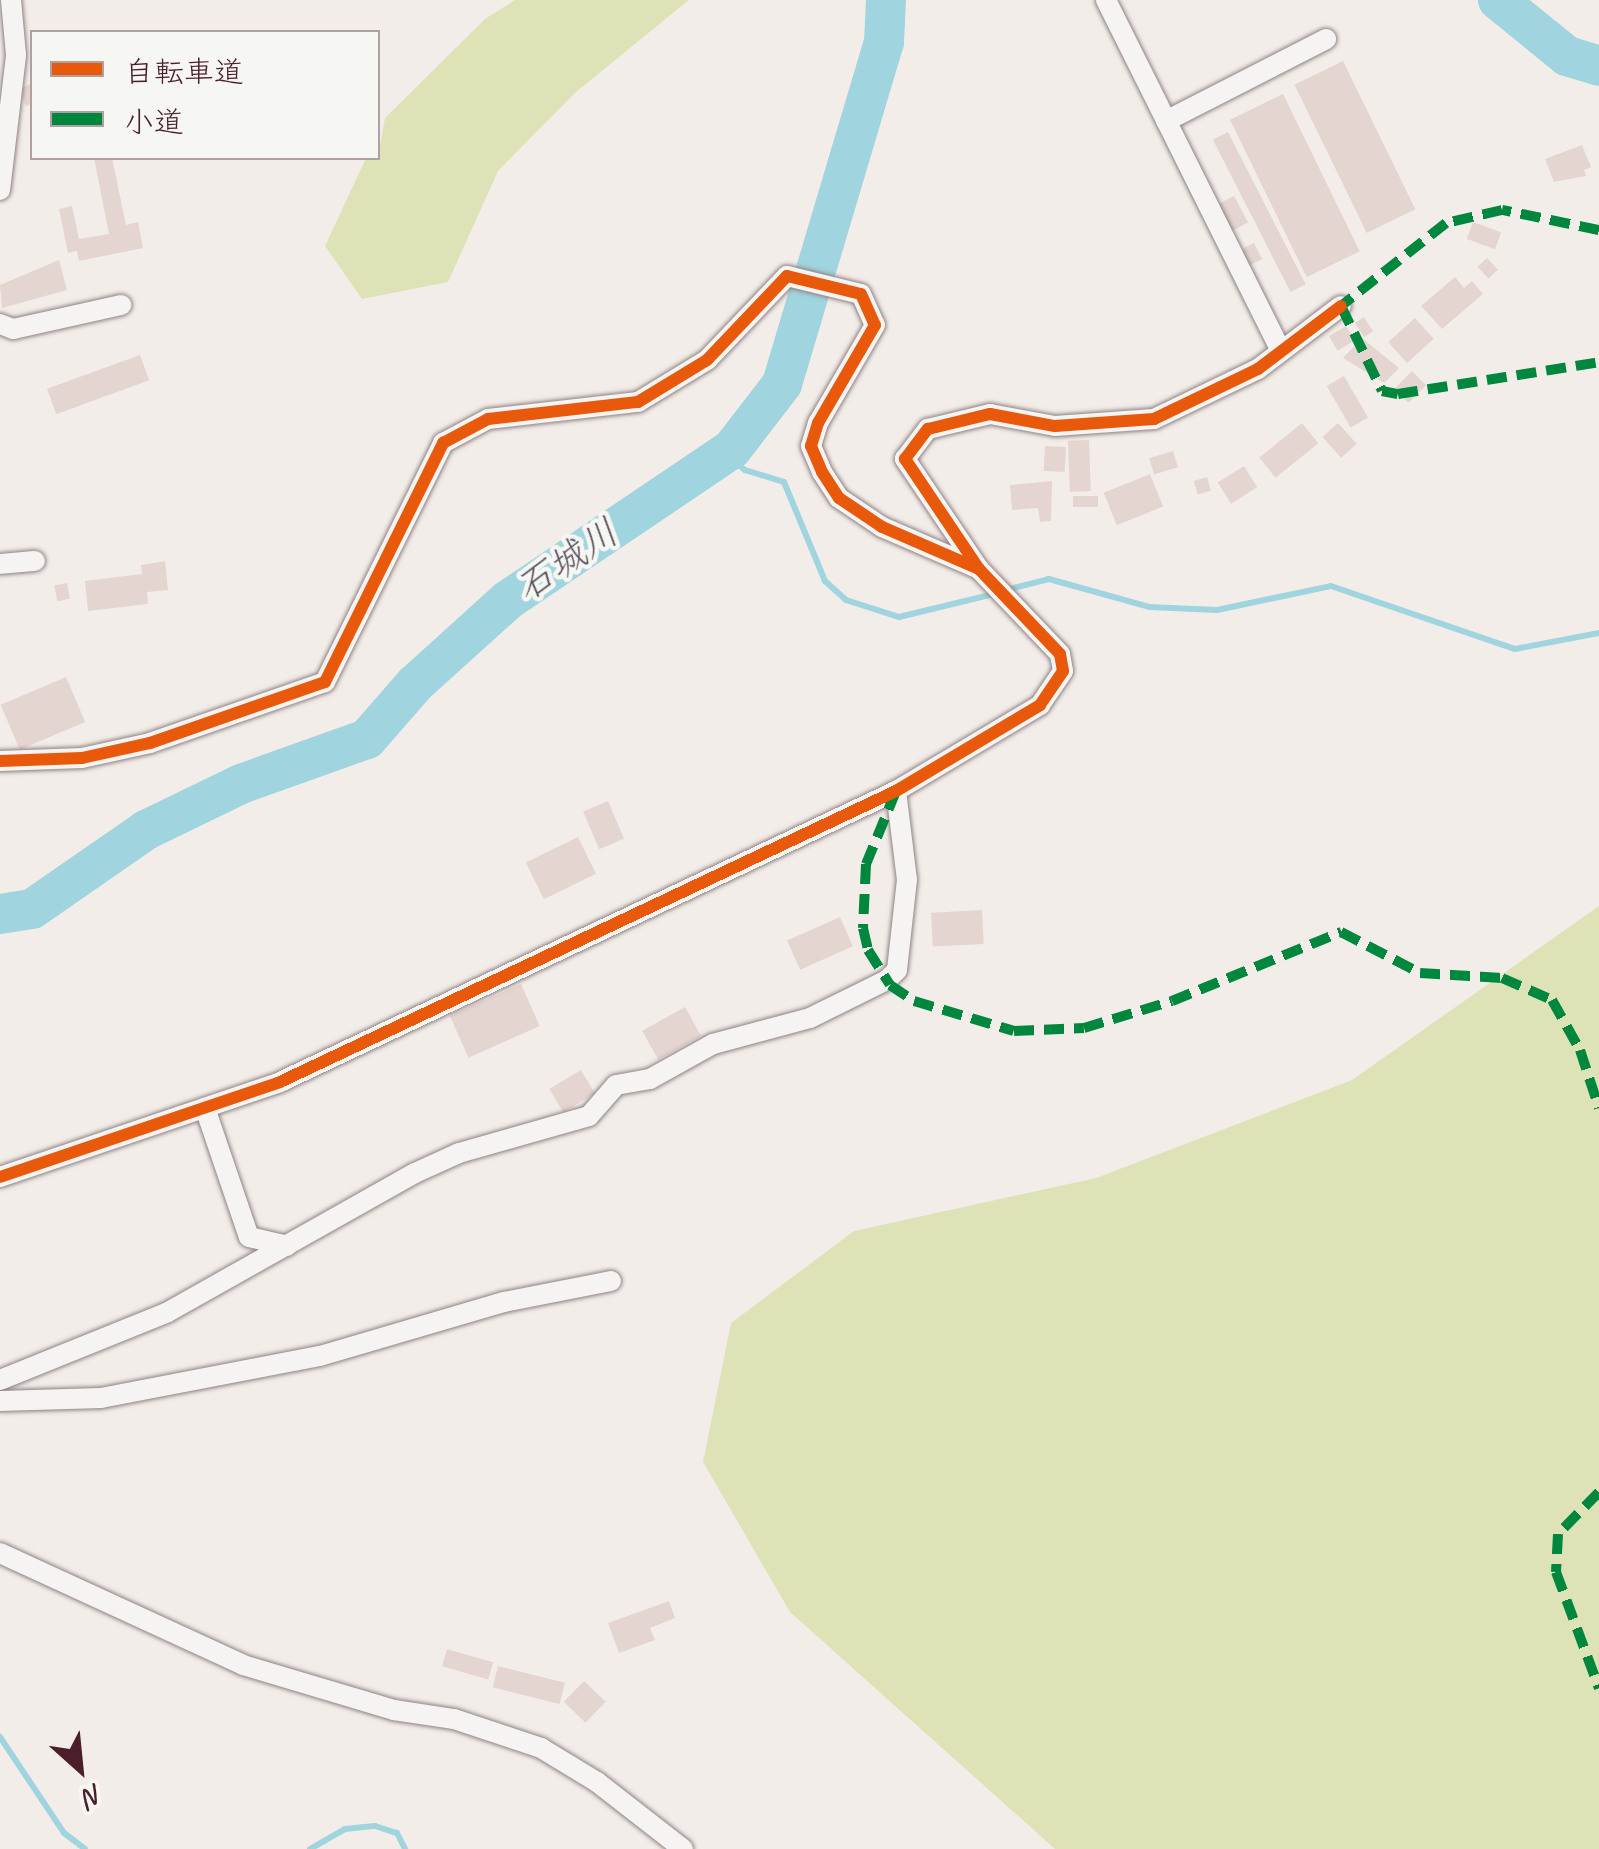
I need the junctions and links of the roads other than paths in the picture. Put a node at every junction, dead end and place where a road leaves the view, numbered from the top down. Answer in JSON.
{"nodes":[{"id":1,"x":11,"y":0,"type":"edge"},
{"id":2,"x":1106,"y":0,"type":"edge"},
{"id":3,"x":1326,"y":39,"type":"dead end"},
{"id":4,"x":1166,"y":121,"type":"junction"},
{"id":5,"x":0,"y":190,"type":"edge"},
{"id":6,"x":121,"y":304,"type":"dead end"},
{"id":7,"x":1341,"y":306,"type":"dead end"},
{"id":8,"x":0,"y":324,"type":"edge"},
{"id":9,"x":1279,"y":347,"type":"junction"},
{"id":10,"x":35,"y":561,"type":"dead end"},
{"id":11,"x":0,"y":564,"type":"edge"},
{"id":12,"x":979,"y":569,"type":"junction"},
{"id":13,"x":0,"y":761,"type":"edge"},
{"id":14,"x":896,"y":791,"type":"junction"},
{"id":15,"x":204,"y":1108,"type":"junction"},
{"id":16,"x":0,"y":1177,"type":"edge"},
{"id":17,"x":287,"y":1246,"type":"junction"},
{"id":18,"x":611,"y":1280,"type":"dead end"},
{"id":19,"x":0,"y":1380,"type":"edge"},
{"id":20,"x":0,"y":1401,"type":"edge"},
{"id":21,"x":0,"y":1553,"type":"edge"},
{"id":22,"x":683,"y":1849,"type":"edge"}],
"edges":[{"from":1,"to":5,"type":"street"},
{"from":2,"to":4,"type":"street"},
{"from":3,"to":4,"type":"street"},
{"from":4,"to":9,"type":"street"},
{"from":6,"to":8,"type":"street"},
{"from":7,"to":9,"type":"street"},
{"from":9,"to":12,"type":"street"},
{"from":10,"to":11,"type":"street"},
{"from":12,"to":13,"type":"street"},
{"from":12,"to":14,"type":"street"},
{"from":14,"to":15,"type":"street"},
{"from":14,"to":17,"type":"street"},
{"from":15,"to":16,"type":"street"},
{"from":15,"to":17,"type":"street"},
{"from":17,"to":19,"type":"street"},
{"from":18,"to":20,"type":"street"},
{"from":21,"to":22,"type":"street"}]}
